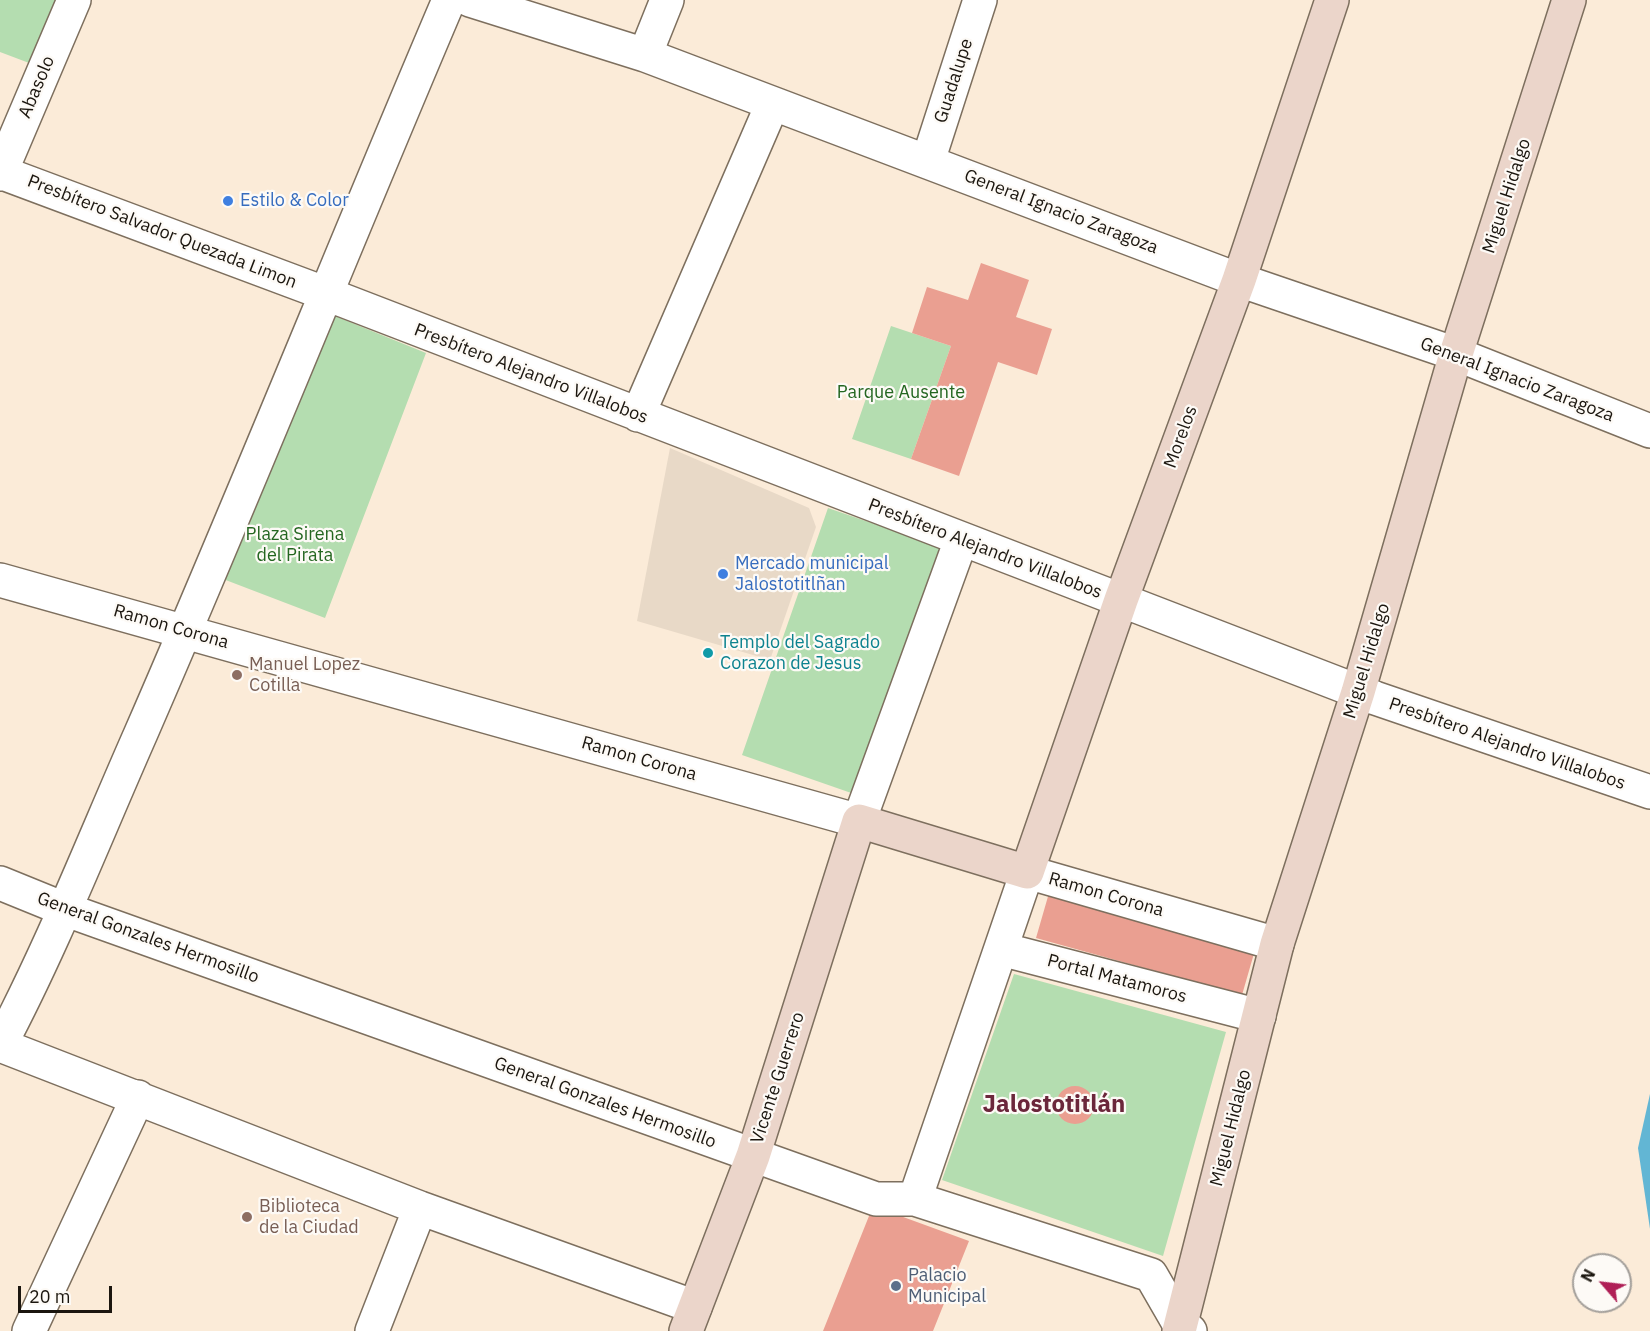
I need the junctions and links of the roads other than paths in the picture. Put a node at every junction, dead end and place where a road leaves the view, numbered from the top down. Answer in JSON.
{"nodes":[{"id":1,"x":74,"y":0,"type":"edge"},
{"id":2,"x":448,"y":0,"type":"edge"},
{"id":3,"x":470,"y":0,"type":"edge"},
{"id":4,"x":668,"y":0,"type":"edge"},
{"id":5,"x":980,"y":0,"type":"edge"},
{"id":6,"x":1332,"y":0,"type":"edge"},
{"id":7,"x":1569,"y":0,"type":"edge"},
{"id":8,"x":645,"y":55,"type":"junction"},
{"id":9,"x":772,"y":105,"type":"junction"},
{"id":10,"x":928,"y":161,"type":"junction"},
{"id":11,"x":0,"y":172,"type":"edge"},
{"id":12,"x":1239,"y":280,"type":"junction"},
{"id":13,"x":324,"y":293,"type":"junction"},
{"id":14,"x":1456,"y":354,"type":"junction"},
{"id":15,"x":638,"y":415,"type":"junction"},
{"id":16,"x":1650,"y":431,"type":"edge"},
{"id":17,"x":961,"y":540,"type":"junction"},
{"id":18,"x":0,"y":580,"type":"edge"},
{"id":19,"x":1121,"y":600,"type":"junction"},
{"id":20,"x":185,"y":631,"type":"junction"},
{"id":21,"x":1359,"y":692,"type":"junction"},
{"id":22,"x":1650,"y":792,"type":"edge"},
{"id":23,"x":859,"y":821,"type":"junction"},
{"id":24,"x":1027,"y":872,"type":"junction"},
{"id":25,"x":0,"y":883,"type":"edge"},
{"id":26,"x":64,"y":909,"type":"junction"},
{"id":27,"x":1277,"y":944,"type":"junction"},
{"id":28,"x":1001,"y":948,"type":"junction"},
{"id":29,"x":1246,"y":1013,"type":"junction"},
{"id":30,"x":0,"y":1045,"type":"edge"},
{"id":31,"x":138,"y":1097,"type":"junction"},
{"id":32,"x":753,"y":1156,"type":"junction"},
{"id":33,"x":915,"y":1199,"type":"junction"},
{"id":34,"x":420,"y":1208,"type":"junction"},
{"id":35,"x":690,"y":1319,"type":"edge"},
{"id":36,"x":1183,"y":1330,"type":"edge"},
{"id":37,"x":29,"y":1331,"type":"edge"},
{"id":38,"x":372,"y":1331,"type":"edge"}],
"edges":[{"from":1,"to":11,"type":"street","name":"Abasolo"},
{"from":2,"to":13,"type":"street"},
{"from":3,"to":8,"type":"street","name":"General Ignacio Zaragoza"},
{"from":4,"to":8,"type":"street"},
{"from":5,"to":10,"type":"street","name":"Guadalupe"},
{"from":6,"to":12,"type":"street","name":"Morelos"},
{"from":7,"to":14,"type":"street","name":"Miguel Hidalgo"},
{"from":8,"to":9,"type":"street","name":"General Ignacio Zaragoza"},
{"from":9,"to":10,"type":"street","name":"General Ignacio Zaragoza"},
{"from":9,"to":15,"type":"street"},
{"from":10,"to":12,"type":"street","name":"General Ignacio Zaragoza"},
{"from":11,"to":13,"type":"street","name":"Presbítero Salvador Quezada Limon"},
{"from":12,"to":14,"type":"street","name":"General Ignacio Zaragoza"},
{"from":12,"to":19,"type":"street","name":"Morelos"},
{"from":13,"to":15,"type":"street","name":"Presbítero Alejandro Villalobos"},
{"from":13,"to":20,"type":"street"},
{"from":14,"to":16,"type":"street","name":"General Ignacio Zaragoza"},
{"from":14,"to":21,"type":"street","name":"Miguel Hidalgo"},
{"from":15,"to":17,"type":"street","name":"Presbítero Alejandro Villalobos"},
{"from":17,"to":19,"type":"street","name":"Presbítero Alejandro Villalobos"},
{"from":17,"to":23,"type":"street"},
{"from":18,"to":20,"type":"street","name":"Ramon Corona"},
{"from":19,"to":21,"type":"street","name":"Presbítero Alejandro Villalobos"},
{"from":19,"to":24,"type":"street","name":"Morelos"},
{"from":20,"to":23,"type":"street","name":"Ramon Corona"},
{"from":20,"to":26,"type":"street"},
{"from":21,"to":22,"type":"street","name":"Presbítero Alejandro Villalobos"},
{"from":21,"to":27,"type":"street","name":"Miguel Hidalgo"},
{"from":23,"to":24,"type":"street","name":"Ramon Corona"},
{"from":23,"to":32,"type":"street","name":"Vicente Guerrero"},
{"from":24,"to":27,"type":"street","name":"Ramon Corona"},
{"from":24,"to":28,"type":"street"},
{"from":25,"to":26,"type":"street","name":"General Gonzales Hermosillo"},
{"from":26,"to":30,"type":"street"},
{"from":26,"to":32,"type":"street","name":"General Gonzales Hermosillo"},
{"from":27,"to":29,"type":"street","name":"Miguel Hidalgo"},
{"from":28,"to":29,"type":"street","name":"Portal Matamoros"},
{"from":28,"to":33,"type":"street"},
{"from":29,"to":36,"type":"street","name":"Miguel Hidalgo"},
{"from":30,"to":31,"type":"street"},
{"from":31,"to":34,"type":"street"},
{"from":31,"to":37,"type":"street"},
{"from":32,"to":33,"type":"street","name":"General Gonzales Hermosillo"},
{"from":32,"to":35,"type":"street","name":"Vicente Guerrero"},
{"from":33,"to":36,"type":"street","name":"General Gonzales Hermosillo"},
{"from":34,"to":35,"type":"street"},
{"from":34,"to":38,"type":"street"}]}
